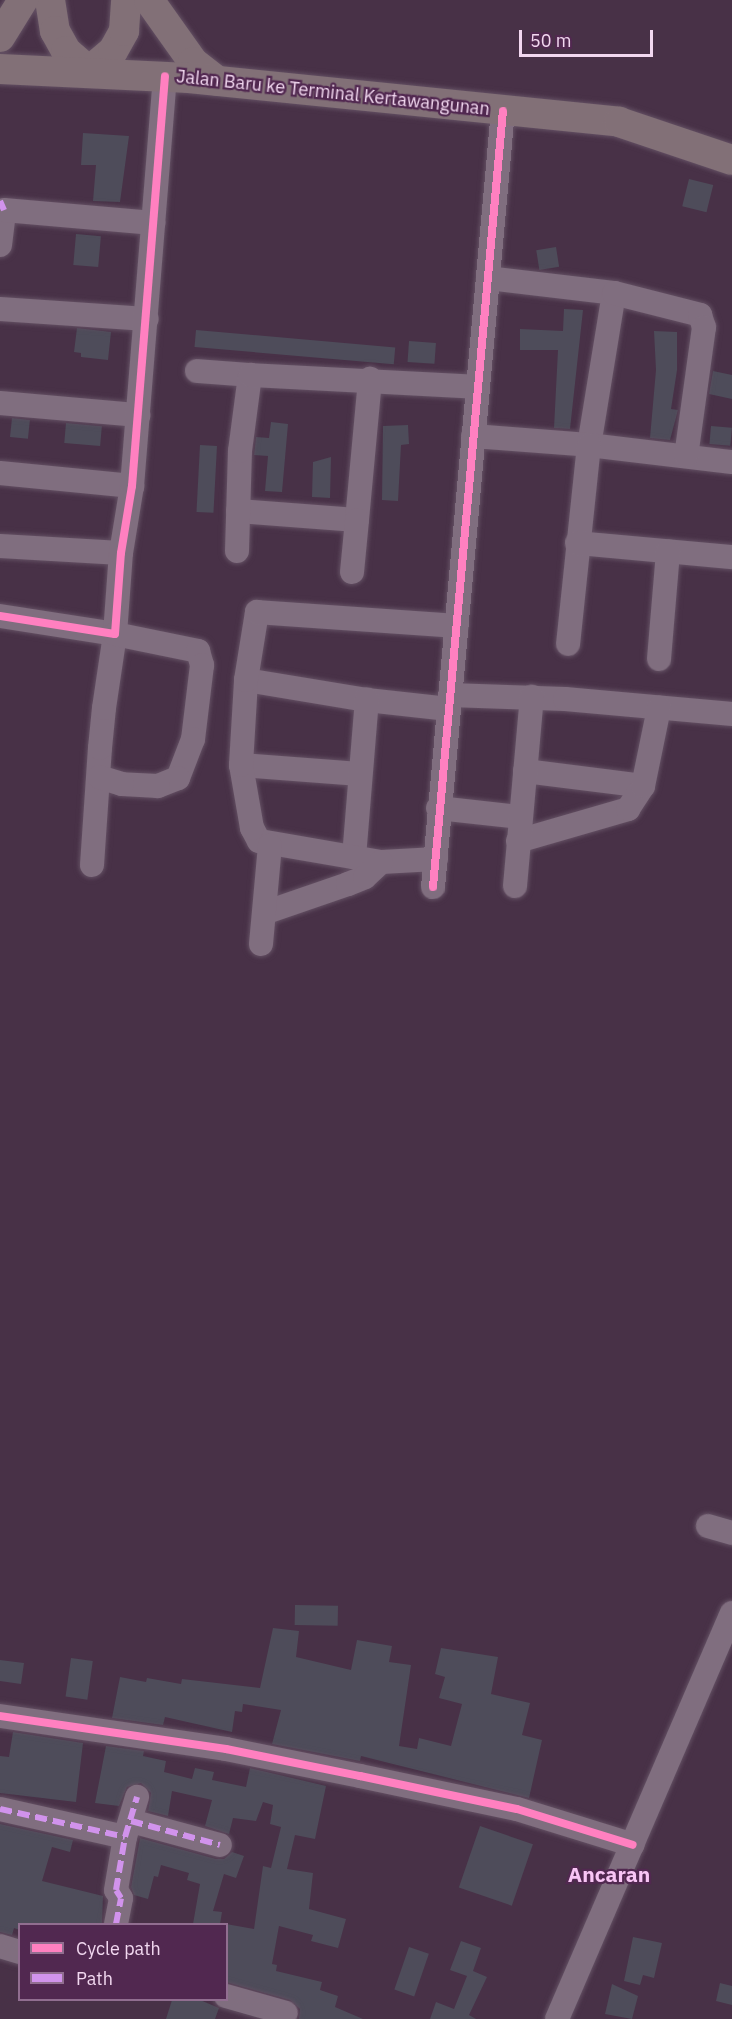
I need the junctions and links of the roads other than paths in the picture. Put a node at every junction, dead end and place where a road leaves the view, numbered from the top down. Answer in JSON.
{"nodes":[{"id":1,"x":23,"y":0,"type":"edge"},
{"id":2,"x":50,"y":0,"type":"edge"},
{"id":3,"x":126,"y":0,"type":"edge"},
{"id":4,"x":149,"y":0,"type":"edge"},
{"id":5,"x":0,"y":37,"type":"edge"},
{"id":6,"x":0,"y":69,"type":"edge"},
{"id":7,"x":89,"y":71,"type":"junction"},
{"id":8,"x":165,"y":76,"type":"junction"},
{"id":9,"x":217,"y":81,"type":"junction"},
{"id":10,"x":503,"y":111,"type":"junction"},
{"id":11,"x":732,"y":160,"type":"edge"},
{"id":12,"x":153,"y":223,"type":"junction"},
{"id":13,"x":0,"y":245,"type":"edge"},
{"id":14,"x":488,"y":278,"type":"junction"},
{"id":15,"x":614,"y":293,"type":"junction"},
{"id":16,"x":0,"y":309,"type":"edge"},
{"id":17,"x":147,"y":319,"type":"junction"},
{"id":18,"x":197,"y":371,"type":"dead end"},
{"id":19,"x":250,"y":375,"type":"junction"},
{"id":20,"x":370,"y":379,"type":"junction"},
{"id":21,"x":478,"y":387,"type":"junction"},
{"id":22,"x":0,"y":403,"type":"edge"},
{"id":23,"x":138,"y":415,"type":"junction"},
{"id":24,"x":474,"y":436,"type":"junction"},
{"id":25,"x":589,"y":445,"type":"junction"},
{"id":26,"x":686,"y":456,"type":"junction"},
{"id":27,"x":732,"y":462,"type":"edge"},
{"id":28,"x":0,"y":473,"type":"edge"},
{"id":29,"x":132,"y":486,"type":"junction"},
{"id":30,"x":238,"y":511,"type":"junction"},
{"id":31,"x":357,"y":520,"type":"junction"},
{"id":32,"x":577,"y":543,"type":"junction"},
{"id":33,"x":0,"y":546,"type":"edge"},
{"id":34,"x":237,"y":550,"type":"dead end"},
{"id":35,"x":668,"y":551,"type":"junction"},
{"id":36,"x":121,"y":553,"type":"junction"},
{"id":37,"x":732,"y":557,"type":"edge"},
{"id":38,"x":352,"y":572,"type":"dead end"},
{"id":39,"x":0,"y":616,"type":"edge"},
{"id":40,"x":457,"y":626,"type":"junction"},
{"id":41,"x":115,"y":634,"type":"junction"},
{"id":42,"x":568,"y":644,"type":"dead end"},
{"id":43,"x":659,"y":659,"type":"dead end"},
{"id":44,"x":246,"y":680,"type":"junction"},
{"id":45,"x":532,"y":697,"type":"junction"},
{"id":46,"x":367,"y":700,"type":"junction"},
{"id":47,"x":450,"y":702,"type":"junction"},
{"id":48,"x":659,"y":708,"type":"junction"},
{"id":49,"x":732,"y":714,"type":"edge"},
{"id":50,"x":241,"y":765,"type":"junction"},
{"id":51,"x":525,"y":771,"type":"junction"},
{"id":52,"x":360,"y":774,"type":"junction"},
{"id":53,"x":99,"y":777,"type":"junction"},
{"id":54,"x":643,"y":786,"type":"junction"},
{"id":55,"x":438,"y":808,"type":"junction"},
{"id":56,"x":519,"y":817,"type":"junction"},
{"id":57,"x":518,"y":841,"type":"junction"},
{"id":58,"x":270,"y":845,"type":"junction"},
{"id":59,"x":354,"y":856,"type":"junction"},
{"id":60,"x":436,"y":859,"type":"junction"},
{"id":61,"x":381,"y":862,"type":"junction"},
{"id":62,"x":92,"y":865,"type":"dead end"},
{"id":63,"x":515,"y":886,"type":"dead end"},
{"id":64,"x":433,"y":887,"type":"dead end"},
{"id":65,"x":264,"y":913,"type":"junction"},
{"id":66,"x":261,"y":944,"type":"dead end"},
{"id":67,"x":708,"y":1526,"type":"dead end"},
{"id":68,"x":732,"y":1533,"type":"edge"},
{"id":69,"x":732,"y":1612,"type":"edge"},
{"id":70,"x":0,"y":1716,"type":"edge"},
{"id":71,"x":137,"y":1797,"type":"dead end"},
{"id":72,"x":0,"y":1809,"type":"edge"},
{"id":73,"x":128,"y":1829,"type":"junction"},
{"id":74,"x":220,"y":1845,"type":"dead end"},
{"id":75,"x":633,"y":1845,"type":"junction"},
{"id":76,"x":116,"y":1923,"type":"edge"},
{"id":77,"x":0,"y":1946,"type":"edge"},
{"id":78,"x":18,"y":1951,"type":"edge"},
{"id":79,"x":228,"y":1997,"type":"edge"},
{"id":80,"x":286,"y":2013,"type":"dead end"},
{"id":81,"x":557,"y":2019,"type":"edge"}],
"edges":[{"from":1,"to":5,"type":"main road"},
{"from":2,"to":7,"type":"main road"},
{"from":3,"to":7,"type":"main road"},
{"from":4,"to":9,"type":"main road"},
{"from":6,"to":7,"type":"main road","name":"Jalan Baru ke Terminal Kertawangunan"},
{"from":7,"to":8,"type":"main road","name":"Jalan Baru ke Terminal Kertawangunan"},
{"from":8,"to":9,"type":"main road","name":"Jalan Baru ke Terminal Kertawangunan"},
{"from":8,"to":12,"type":"street"},
{"from":9,"to":10,"type":"main road","name":"Jalan Baru ke Terminal Kertawangunan"},
{"from":10,"to":11,"type":"main road","name":"Jalan Baru ke Terminal Kertawangunan"},
{"from":10,"to":14,"type":"street"},
{"from":12,"to":13,"type":"street"},
{"from":12,"to":17,"type":"street"},
{"from":14,"to":15,"type":"street"},
{"from":14,"to":21,"type":"street"},
{"from":15,"to":25,"type":"street"},
{"from":15,"to":26,"type":"street"},
{"from":16,"to":17,"type":"street"},
{"from":17,"to":23,"type":"street"},
{"from":18,"to":19,"type":"street"},
{"from":19,"to":20,"type":"street"},
{"from":19,"to":30,"type":"street"},
{"from":20,"to":21,"type":"street"},
{"from":20,"to":31,"type":"street"},
{"from":21,"to":24,"type":"street"},
{"from":22,"to":23,"type":"street"},
{"from":23,"to":29,"type":"street"},
{"from":24,"to":25,"type":"street"},
{"from":24,"to":40,"type":"street"},
{"from":25,"to":26,"type":"street"},
{"from":25,"to":32,"type":"street"},
{"from":26,"to":27,"type":"street"},
{"from":28,"to":29,"type":"street"},
{"from":29,"to":36,"type":"street"},
{"from":30,"to":31,"type":"street"},
{"from":30,"to":34,"type":"street"},
{"from":31,"to":38,"type":"street"},
{"from":32,"to":35,"type":"street"},
{"from":32,"to":42,"type":"street"},
{"from":33,"to":36,"type":"street"},
{"from":35,"to":37,"type":"street"},
{"from":35,"to":43,"type":"street"},
{"from":36,"to":41,"type":"street"},
{"from":39,"to":41,"type":"street"},
{"from":40,"to":44,"type":"street"},
{"from":40,"to":47,"type":"street"},
{"from":41,"to":53,"type":"street"},
{"from":41,"to":53,"type":"street"},
{"from":44,"to":46,"type":"street"},
{"from":44,"to":50,"type":"street"},
{"from":45,"to":47,"type":"street"},
{"from":45,"to":48,"type":"street"},
{"from":45,"to":51,"type":"street"},
{"from":46,"to":47,"type":"street"},
{"from":46,"to":52,"type":"street"},
{"from":47,"to":55,"type":"street"},
{"from":48,"to":49,"type":"street"},
{"from":48,"to":54,"type":"street"},
{"from":50,"to":52,"type":"street"},
{"from":50,"to":58,"type":"street"},
{"from":51,"to":54,"type":"street"},
{"from":51,"to":56,"type":"street"},
{"from":52,"to":59,"type":"street"},
{"from":53,"to":62,"type":"street"},
{"from":54,"to":57,"type":"street"},
{"from":55,"to":56,"type":"street"},
{"from":55,"to":60,"type":"street"},
{"from":56,"to":57,"type":"street"},
{"from":57,"to":63,"type":"street"},
{"from":58,"to":59,"type":"street"},
{"from":58,"to":65,"type":"street"},
{"from":59,"to":61,"type":"street"},
{"from":60,"to":61,"type":"street"},
{"from":60,"to":64,"type":"street"},
{"from":61,"to":65,"type":"street"},
{"from":65,"to":66,"type":"street"},
{"from":67,"to":68,"type":"street"},
{"from":69,"to":75,"type":"street"},
{"from":70,"to":75,"type":"street"},
{"from":71,"to":73,"type":"street"},
{"from":72,"to":73,"type":"street"},
{"from":73,"to":74,"type":"street"},
{"from":73,"to":76,"type":"street"},
{"from":75,"to":81,"type":"street"},
{"from":77,"to":78,"type":"street"},
{"from":79,"to":80,"type":"street"}]}
